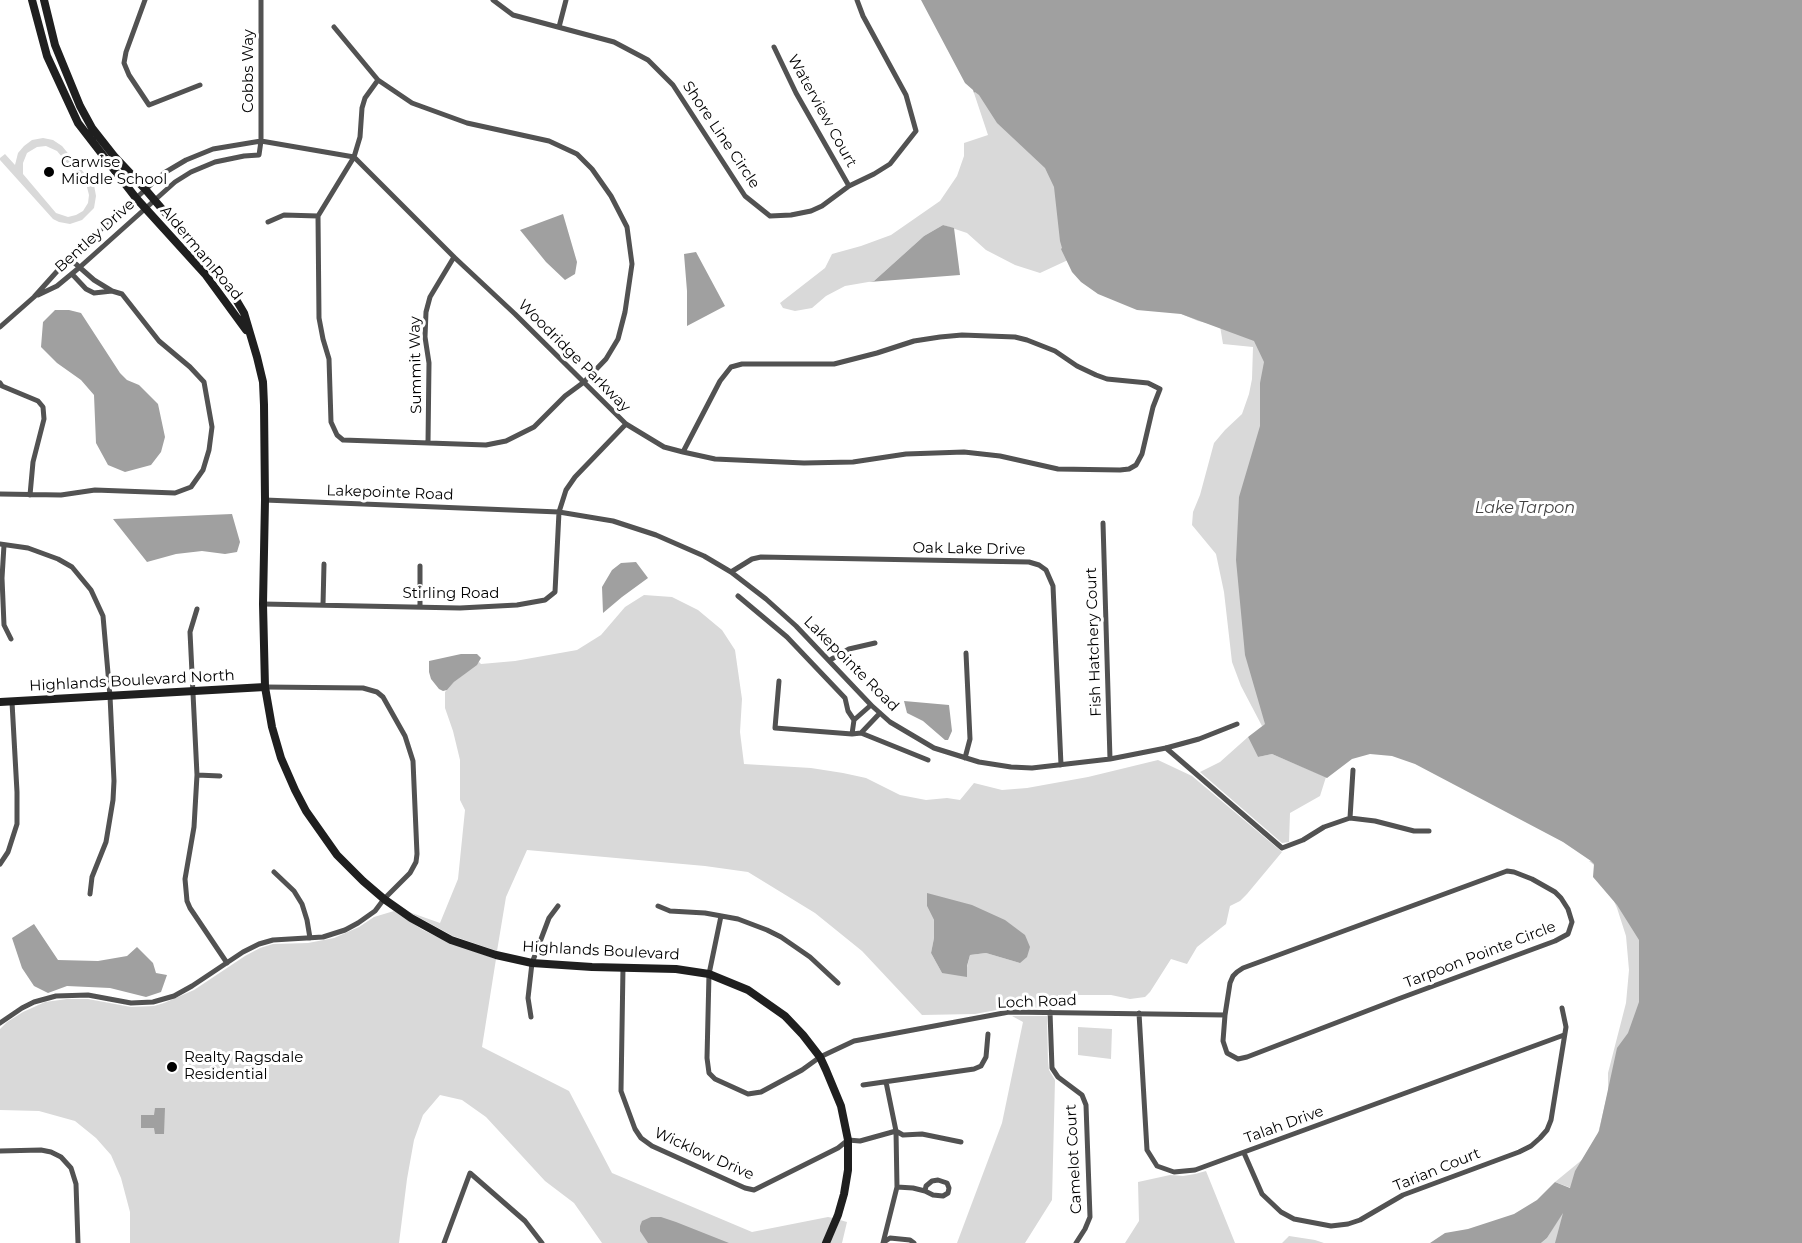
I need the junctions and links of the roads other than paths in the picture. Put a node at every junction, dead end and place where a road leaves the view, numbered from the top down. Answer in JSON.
{"nodes":[{"id":1,"x":32,"y":0,"type":"edge"},
{"id":2,"x":44,"y":0,"type":"edge"},
{"id":3,"x":146,"y":0,"type":"edge"},
{"id":4,"x":261,"y":0,"type":"edge"},
{"id":5,"x":493,"y":0,"type":"edge"},
{"id":6,"x":566,"y":0,"type":"edge"},
{"id":7,"x":857,"y":0,"type":"edge"},
{"id":8,"x":334,"y":27,"type":"dead end"},
{"id":9,"x":559,"y":27,"type":"junction"},
{"id":10,"x":774,"y":46,"type":"dead end"},
{"id":11,"x":378,"y":80,"type":"junction"},
{"id":12,"x":200,"y":85,"type":"dead end"},
{"id":13,"x":261,"y":141,"type":"junction"},
{"id":14,"x":354,"y":157,"type":"junction"},
{"id":15,"x":849,"y":186,"type":"junction"},
{"id":16,"x":145,"y":189,"type":"junction"},
{"id":17,"x":136,"y":198,"type":"junction"},
{"id":18,"x":154,"y":200,"type":"junction"},
{"id":19,"x":145,"y":208,"type":"junction"},
{"id":20,"x":318,"y":216,"type":"junction"},
{"id":21,"x":268,"y":222,"type":"dead end"},
{"id":22,"x":454,"y":257,"type":"junction"},
{"id":23,"x":69,"y":258,"type":"junction"},
{"id":24,"x":80,"y":267,"type":"junction"},
{"id":25,"x":72,"y":274,"type":"junction"},
{"id":26,"x":101,"y":284,"type":"junction"},
{"id":27,"x":112,"y":291,"type":"junction"},
{"id":28,"x":97,"y":293,"type":"junction"},
{"id":29,"x":34,"y":297,"type":"junction"},
{"id":30,"x":0,"y":327,"type":"edge"},
{"id":31,"x":250,"y":335,"type":"junction"},
{"id":32,"x":584,"y":382,"type":"junction"},
{"id":33,"x":1,"y":386,"type":"edge"},
{"id":34,"x":626,"y":424,"type":"junction"},
{"id":35,"x":428,"y":443,"type":"junction"},
{"id":36,"x":683,"y":452,"type":"junction"},
{"id":37,"x":0,"y":494,"type":"edge"},
{"id":38,"x":30,"y":495,"type":"junction"},
{"id":39,"x":265,"y":500,"type":"junction"},
{"id":40,"x":559,"y":512,"type":"junction"},
{"id":41,"x":1102,"y":523,"type":"dead end"},
{"id":42,"x":2,"y":545,"type":"edge"},
{"id":43,"x":324,"y":564,"type":"dead end"},
{"id":44,"x":420,"y":566,"type":"dead end"},
{"id":45,"x":732,"y":572,"type":"junction"},
{"id":46,"x":738,"y":596,"type":"dead end"},
{"id":47,"x":263,"y":604,"type":"junction"},
{"id":48,"x":323,"y":604,"type":"junction"},
{"id":49,"x":420,"y":607,"type":"junction"},
{"id":50,"x":197,"y":609,"type":"dead end"},
{"id":51,"x":11,"y":639,"type":"dead end"},
{"id":52,"x":875,"y":643,"type":"dead end"},
{"id":53,"x":966,"y":653,"type":"dead end"},
{"id":54,"x":830,"y":660,"type":"junction"},
{"id":55,"x":779,"y":681,"type":"dead end"},
{"id":56,"x":265,"y":687,"type":"junction"},
{"id":57,"x":192,"y":691,"type":"junction"},
{"id":58,"x":110,"y":696,"type":"junction"},
{"id":59,"x":0,"y":702,"type":"edge"},
{"id":60,"x":12,"y":702,"type":"junction"},
{"id":61,"x":871,"y":705,"type":"junction"},
{"id":62,"x":880,"y":714,"type":"junction"},
{"id":63,"x":854,"y":720,"type":"junction"},
{"id":64,"x":1237,"y":724,"type":"dead end"},
{"id":65,"x":861,"y":733,"type":"junction"},
{"id":66,"x":852,"y":734,"type":"junction"},
{"id":67,"x":1166,"y":748,"type":"junction"},
{"id":68,"x":965,"y":758,"type":"junction"},
{"id":69,"x":1110,"y":759,"type":"junction"},
{"id":70,"x":928,"y":760,"type":"dead end"},
{"id":71,"x":1061,"y":765,"type":"junction"},
{"id":72,"x":1353,"y":770,"type":"dead end"},
{"id":73,"x":197,"y":775,"type":"junction"},
{"id":74,"x":220,"y":776,"type":"dead end"},
{"id":75,"x":1350,"y":818,"type":"junction"},
{"id":76,"x":1429,"y":831,"type":"dead end"},
{"id":77,"x":0,"y":864,"type":"edge"},
{"id":78,"x":273,"y":872,"type":"dead end"},
{"id":79,"x":90,"y":894,"type":"dead end"},
{"id":80,"x":384,"y":899,"type":"junction"},
{"id":81,"x":558,"y":906,"type":"dead end"},
{"id":82,"x":658,"y":906,"type":"dead end"},
{"id":83,"x":721,"y":916,"type":"junction"},
{"id":84,"x":310,"y":939,"type":"junction"},
{"id":85,"x":227,"y":963,"type":"junction"},
{"id":86,"x":532,"y":963,"type":"junction"},
{"id":87,"x":623,"y":967,"type":"junction"},
{"id":88,"x":709,"y":974,"type":"junction"},
{"id":89,"x":838,"y":983,"type":"dead end"},
{"id":90,"x":1563,"y":1008,"type":"dead end"},
{"id":91,"x":1050,"y":1012,"type":"junction"},
{"id":92,"x":1139,"y":1013,"type":"junction"},
{"id":93,"x":1225,"y":1015,"type":"junction"},
{"id":94,"x":531,"y":1017,"type":"dead end"},
{"id":95,"x":0,"y":1023,"type":"edge"},
{"id":96,"x":988,"y":1034,"type":"dead end"},
{"id":97,"x":1564,"y":1035,"type":"junction"},
{"id":98,"x":820,"y":1057,"type":"junction"},
{"id":99,"x":886,"y":1082,"type":"junction"},
{"id":100,"x":863,"y":1085,"type":"dead end"},
{"id":101,"x":896,"y":1131,"type":"junction"},
{"id":102,"x":848,"y":1140,"type":"junction"},
{"id":103,"x":961,"y":1142,"type":"dead end"},
{"id":104,"x":0,"y":1151,"type":"edge"},
{"id":105,"x":1244,"y":1153,"type":"junction"},
{"id":106,"x":897,"y":1187,"type":"junction"},
{"id":107,"x":925,"y":1191,"type":"dead end"},
{"id":108,"x":884,"y":1242,"type":"edge"},
{"id":109,"x":78,"y":1243,"type":"edge"},
{"id":110,"x":444,"y":1243,"type":"edge"},
{"id":111,"x":542,"y":1243,"type":"edge"},
{"id":112,"x":826,"y":1243,"type":"edge"},
{"id":113,"x":915,"y":1243,"type":"edge"},
{"id":114,"x":1076,"y":1243,"type":"edge"}],
"edges":[{"from":1,"to":17,"type":"street","name":"Alderman Road"},
{"from":2,"to":16,"type":"street","name":"Alderman Road"},
{"from":3,"to":12,"type":"street"},
{"from":4,"to":13,"type":"street","name":"Cobbs Way"},
{"from":5,"to":9,"type":"street","name":"Shore Line Circle"},
{"from":6,"to":9,"type":"street"},
{"from":7,"to":15,"type":"street","name":"Shore Line Circle"},
{"from":8,"to":11,"type":"street"},
{"from":9,"to":15,"type":"street","name":"Shore Line Circle"},
{"from":10,"to":15,"type":"street","name":"Waterview Court"},
{"from":11,"to":14,"type":"street"},
{"from":11,"to":32,"type":"street"},
{"from":13,"to":14,"type":"street"},
{"from":13,"to":16,"type":"street","name":"Bentley Drive"},
{"from":13,"to":18,"type":"street","name":"Bentley Drive"},
{"from":14,"to":20,"type":"street"},
{"from":14,"to":22,"type":"street","name":"Woodridge Parkway"},
{"from":16,"to":17,"type":"street","name":"Bentley Drive"},
{"from":16,"to":18,"type":"street","name":"Alderman Road"},
{"from":17,"to":19,"type":"street","name":"Alderman Road"},
{"from":17,"to":23,"type":"street","name":"Bentley Drive"},
{"from":18,"to":19,"type":"street","name":"Bentley Drive"},
{"from":18,"to":31,"type":"street","name":"Alderman Road"},
{"from":19,"to":24,"type":"street","name":"Bentley Drive"},
{"from":19,"to":31,"type":"street","name":"Alderman Road"},
{"from":20,"to":21,"type":"street"},
{"from":20,"to":35,"type":"street"},
{"from":22,"to":32,"type":"street","name":"Woodridge Parkway"},
{"from":22,"to":35,"type":"street","name":"Summit Way"},
{"from":23,"to":24,"type":"street"},
{"from":23,"to":29,"type":"street","name":"Bentley Drive"},
{"from":24,"to":25,"type":"street","name":"Bentley Drive"},
{"from":24,"to":26,"type":"street"},
{"from":25,"to":28,"type":"street"},
{"from":25,"to":29,"type":"street","name":"Bentley Drive"},
{"from":26,"to":27,"type":"street"},
{"from":26,"to":28,"type":"street"},
{"from":27,"to":28,"type":"street"},
{"from":27,"to":38,"type":"street"},
{"from":29,"to":30,"type":"street","name":"Bentley Drive"},
{"from":31,"to":39,"type":"street","name":"Alderman Road"},
{"from":32,"to":34,"type":"street","name":"Woodridge Parkway"},
{"from":32,"to":35,"type":"street"},
{"from":33,"to":38,"type":"street"},
{"from":34,"to":36,"type":"street","name":"Woodridge Parkway"},
{"from":34,"to":40,"type":"street","name":"Stirling Road"},
{"from":36,"to":36,"type":"street","name":"Woodridge Parkway"},
{"from":37,"to":38,"type":"street"},
{"from":39,"to":40,"type":"street","name":"Lakepointe Road"},
{"from":39,"to":47,"type":"street","name":"Alderman Road"},
{"from":40,"to":45,"type":"street","name":"Lakepointe Road"},
{"from":40,"to":49,"type":"street","name":"Stirling Road"},
{"from":41,"to":69,"type":"street","name":"Fish Hatchery Court"},
{"from":42,"to":51,"type":"street"},
{"from":42,"to":58,"type":"street"},
{"from":43,"to":48,"type":"street"},
{"from":44,"to":49,"type":"street"},
{"from":45,"to":54,"type":"street","name":"Lakepointe Road"},
{"from":45,"to":71,"type":"street","name":"Oak Lake Drive"},
{"from":46,"to":63,"type":"street"},
{"from":47,"to":48,"type":"street","name":"Stirling Road"},
{"from":47,"to":56,"type":"street","name":"Alderman Road"},
{"from":48,"to":49,"type":"street","name":"Stirling Road"},
{"from":50,"to":57,"type":"street"},
{"from":52,"to":54,"type":"street"},
{"from":53,"to":68,"type":"street"},
{"from":54,"to":61,"type":"street","name":"Lakepointe Road"},
{"from":55,"to":66,"type":"street"},
{"from":56,"to":57,"type":"street","name":"Highlands Boulevard North"},
{"from":56,"to":80,"type":"street","name":"Highlands Boulevard"},
{"from":56,"to":80,"type":"street"},
{"from":57,"to":58,"type":"street","name":"Highlands Boulevard North"},
{"from":57,"to":73,"type":"street"},
{"from":58,"to":60,"type":"street","name":"Highlands Boulevard North"},
{"from":58,"to":79,"type":"street"},
{"from":59,"to":60,"type":"street","name":"Highlands Boulevard North"},
{"from":60,"to":77,"type":"street"},
{"from":61,"to":62,"type":"street","name":"Lakepointe Road"},
{"from":61,"to":63,"type":"street"},
{"from":62,"to":65,"type":"street"},
{"from":62,"to":68,"type":"street","name":"Lakepointe Road"},
{"from":63,"to":66,"type":"street"},
{"from":64,"to":67,"type":"street"},
{"from":65,"to":66,"type":"street"},
{"from":65,"to":70,"type":"street"},
{"from":67,"to":69,"type":"street","name":"Lakepointe Road"},
{"from":67,"to":75,"type":"street"},
{"from":68,"to":71,"type":"street","name":"Lakepointe Road"},
{"from":69,"to":71,"type":"street","name":"Lakepointe Road"},
{"from":72,"to":75,"type":"street"},
{"from":73,"to":74,"type":"street"},
{"from":73,"to":85,"type":"street"},
{"from":75,"to":76,"type":"street"},
{"from":78,"to":84,"type":"street"},
{"from":80,"to":84,"type":"street"},
{"from":80,"to":86,"type":"street","name":"Highlands Boulevard"},
{"from":81,"to":86,"type":"street"},
{"from":82,"to":83,"type":"street"},
{"from":83,"to":88,"type":"street","name":"Loch Road"},
{"from":83,"to":89,"type":"street"},
{"from":84,"to":85,"type":"street"},
{"from":85,"to":95,"type":"street"},
{"from":86,"to":87,"type":"street","name":"Highlands Boulevard"},
{"from":86,"to":94,"type":"street"},
{"from":87,"to":88,"type":"street","name":"Highlands Boulevard"},
{"from":87,"to":102,"type":"street","name":"Wicklow Drive"},
{"from":88,"to":98,"type":"street","name":"Highlands Boulevard"},
{"from":88,"to":98,"type":"street","name":"Loch Road"},
{"from":90,"to":97,"type":"street","name":"Tarian Court"},
{"from":91,"to":92,"type":"street","name":"Loch Road"},
{"from":91,"to":98,"type":"street","name":"Loch Road"},
{"from":91,"to":114,"type":"street","name":"Camelot Court"},
{"from":92,"to":93,"type":"street","name":"Loch Road"},
{"from":92,"to":105,"type":"street","name":"Talah Drive"},
{"from":93,"to":93,"type":"street","name":"Tarpoon Pointe Circle"},
{"from":96,"to":99,"type":"street"},
{"from":97,"to":105,"type":"street","name":"Talah Drive"},
{"from":97,"to":105,"type":"street","name":"Tarian Court"},
{"from":98,"to":102,"type":"street","name":"Highlands Boulevard"},
{"from":99,"to":100,"type":"street"},
{"from":99,"to":101,"type":"street"},
{"from":101,"to":102,"type":"street"},
{"from":101,"to":103,"type":"street"},
{"from":101,"to":106,"type":"street"},
{"from":102,"to":112,"type":"street","name":"Highlands Boulevard"},
{"from":104,"to":109,"type":"street"},
{"from":106,"to":107,"type":"street"},
{"from":106,"to":108,"type":"street"},
{"from":108,"to":113,"type":"street"},
{"from":110,"to":111,"type":"street"}]}
